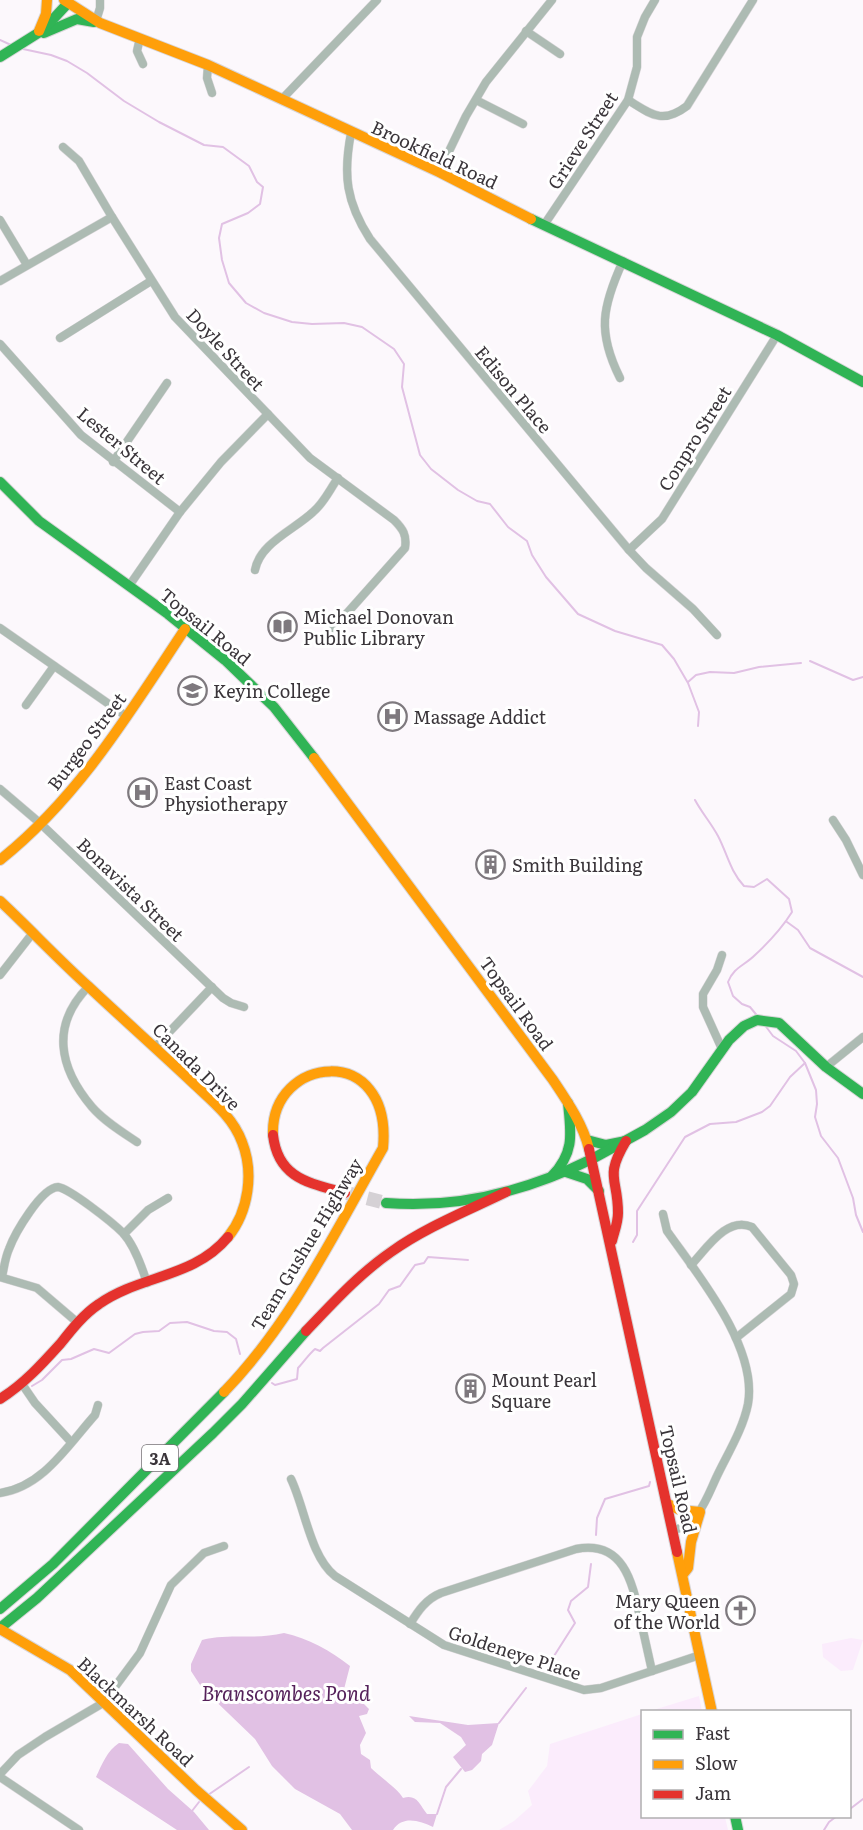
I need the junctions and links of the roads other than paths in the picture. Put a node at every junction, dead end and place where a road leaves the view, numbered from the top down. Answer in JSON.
{"nodes":[{"id":1,"x":47,"y":0,"type":"edge"},
{"id":2,"x":100,"y":0,"type":"edge"},
{"id":3,"x":377,"y":0,"type":"edge"},
{"id":4,"x":552,"y":0,"type":"edge"},
{"id":5,"x":655,"y":0,"type":"edge"},
{"id":6,"x":753,"y":0,"type":"edge"},
{"id":7,"x":66,"y":1,"type":"edge"},
{"id":8,"x":98,"y":22,"type":"junction"},
{"id":9,"x":526,"y":31,"type":"junction"},
{"id":10,"x":35,"y":36,"type":"junction"},
{"id":11,"x":140,"y":38,"type":"junction"},
{"id":12,"x":560,"y":54,"type":"dead end"},
{"id":13,"x":5,"y":55,"type":"edge"},
{"id":14,"x":143,"y":64,"type":"dead end"},
{"id":15,"x":208,"y":65,"type":"junction"},
{"id":16,"x":212,"y":93,"type":"dead end"},
{"id":17,"x":283,"y":98,"type":"junction"},
{"id":18,"x":476,"y":99,"type":"junction"},
{"id":19,"x":628,"y":99,"type":"junction"},
{"id":20,"x":524,"y":124,"type":"dead end"},
{"id":21,"x":351,"y":133,"type":"junction"},
{"id":22,"x":63,"y":147,"type":"dead end"},
{"id":23,"x":439,"y":171,"type":"junction"},
{"id":24,"x":112,"y":217,"type":"junction"},
{"id":25,"x":0,"y":220,"type":"edge"},
{"id":26,"x":544,"y":225,"type":"junction"},
{"id":27,"x":623,"y":261,"type":"junction"},
{"id":28,"x":27,"y":265,"type":"junction"},
{"id":29,"x":0,"y":281,"type":"edge"},
{"id":30,"x":151,"y":281,"type":"junction"},
{"id":31,"x":777,"y":335,"type":"junction"},
{"id":32,"x":60,"y":338,"type":"dead end"},
{"id":33,"x":0,"y":344,"type":"edge"},
{"id":34,"x":620,"y":378,"type":"dead end"},
{"id":35,"x":863,"y":382,"type":"edge"},
{"id":36,"x":167,"y":383,"type":"dead end"},
{"id":37,"x":268,"y":414,"type":"junction"},
{"id":38,"x":113,"y":462,"type":"junction"},
{"id":39,"x":338,"y":478,"type":"junction"},
{"id":40,"x":0,"y":482,"type":"edge"},
{"id":41,"x":180,"y":512,"type":"junction"},
{"id":42,"x":629,"y":550,"type":"junction"},
{"id":43,"x":255,"y":570,"type":"dead end"},
{"id":44,"x":129,"y":586,"type":"junction"},
{"id":45,"x":0,"y":628,"type":"edge"},
{"id":46,"x":184,"y":629,"type":"junction"},
{"id":47,"x":332,"y":630,"type":"dead end"},
{"id":48,"x":717,"y":635,"type":"dead end"},
{"id":49,"x":54,"y":666,"type":"junction"},
{"id":50,"x":26,"y":705,"type":"dead end"},
{"id":51,"x":126,"y":716,"type":"junction"},
{"id":52,"x":0,"y":789,"type":"edge"},
{"id":53,"x":833,"y":820,"type":"dead end"},
{"id":54,"x":41,"y":824,"type":"junction"},
{"id":55,"x":0,"y":860,"type":"edge"},
{"id":56,"x":863,"y":876,"type":"edge"},
{"id":57,"x":0,"y":901,"type":"edge"},
{"id":58,"x":32,"y":934,"type":"junction"},
{"id":59,"x":722,"y":955,"type":"dead end"},
{"id":60,"x":0,"y":975,"type":"edge"},
{"id":61,"x":89,"y":986,"type":"junction"},
{"id":62,"x":212,"y":987,"type":"junction"},
{"id":63,"x":244,"y":1007,"type":"dead end"},
{"id":64,"x":863,"y":1037,"type":"edge"},
{"id":65,"x":156,"y":1046,"type":"junction"},
{"id":66,"x":722,"y":1049,"type":"junction"},
{"id":67,"x":826,"y":1067,"type":"junction"},
{"id":68,"x":863,"y":1094,"type":"edge"},
{"id":69,"x":568,"y":1103,"type":"junction"},
{"id":70,"x":587,"y":1140,"type":"junction"},
{"id":71,"x":626,"y":1141,"type":"junction"},
{"id":72,"x":137,"y":1142,"type":"dead end"},
{"id":73,"x":592,"y":1159,"type":"junction"},
{"id":74,"x":566,"y":1172,"type":"junction"},
{"id":75,"x":548,"y":1180,"type":"junction"},
{"id":76,"x":599,"y":1191,"type":"junction"},
{"id":77,"x":506,"y":1192,"type":"junction"},
{"id":78,"x":345,"y":1193,"type":"tunnel mouth"},
{"id":79,"x":168,"y":1198,"type":"dead end"},
{"id":80,"x":386,"y":1203,"type":"tunnel mouth"},
{"id":81,"x":663,"y":1214,"type":"dead end"},
{"id":82,"x":124,"y":1234,"type":"junction"},
{"id":83,"x":611,"y":1245,"type":"junction"},
{"id":84,"x":691,"y":1265,"type":"junction"},
{"id":85,"x":1,"y":1277,"type":"edge"},
{"id":86,"x":147,"y":1283,"type":"junction"},
{"id":87,"x":78,"y":1323,"type":"junction"},
{"id":88,"x":736,"y":1338,"type":"junction"},
{"id":89,"x":22,"y":1384,"type":"junction"},
{"id":90,"x":0,"y":1399,"type":"edge"},
{"id":91,"x":98,"y":1405,"type":"dead end"},
{"id":92,"x":71,"y":1442,"type":"junction"},
{"id":93,"x":291,"y":1479,"type":"dead end"},
{"id":94,"x":0,"y":1493,"type":"edge"},
{"id":95,"x":668,"y":1504,"type":"junction"},
{"id":96,"x":700,"y":1512,"type":"junction"},
{"id":97,"x":674,"y":1530,"type":"junction"},
{"id":98,"x":224,"y":1546,"type":"dead end"},
{"id":99,"x":683,"y":1575,"type":"junction"},
{"id":100,"x":0,"y":1609,"type":"edge"},
{"id":101,"x":410,"y":1624,"type":"junction"},
{"id":102,"x":0,"y":1628,"type":"edge"},
{"id":103,"x":700,"y":1655,"type":"junction"},
{"id":104,"x":652,"y":1671,"type":"junction"},
{"id":105,"x":103,"y":1703,"type":"junction"},
{"id":106,"x":712,"y":1710,"type":"edge"},
{"id":107,"x":0,"y":1775,"type":"edge"},
{"id":108,"x":79,"y":1830,"type":"edge"},
{"id":109,"x":242,"y":1830,"type":"edge"}],
"edges":[{"from":1,"to":10,"type":"main road"},
{"from":2,"to":8,"type":"street"},
{"from":3,"to":17,"type":"street"},
{"from":4,"to":9,"type":"street"},
{"from":5,"to":19,"type":"street","name":"Grieve Street"},
{"from":6,"to":19,"type":"street"},
{"from":7,"to":8,"type":"main road","name":"Brookfield Road"},
{"from":7,"to":10,"type":"main road","name":"Brookfield Road"},
{"from":8,"to":10,"type":"main road"},
{"from":8,"to":11,"type":"main road","name":"Brookfield Road"},
{"from":9,"to":12,"type":"street"},
{"from":9,"to":18,"type":"street"},
{"from":10,"to":13,"type":"main road","name":"Brookfield Road"},
{"from":11,"to":14,"type":"street"},
{"from":11,"to":15,"type":"main road","name":"Brookfield Road"},
{"from":15,"to":16,"type":"street"},
{"from":15,"to":17,"type":"main road","name":"Brookfield Road"},
{"from":17,"to":21,"type":"main road","name":"Brookfield Road"},
{"from":18,"to":20,"type":"street"},
{"from":18,"to":23,"type":"street"},
{"from":19,"to":26,"type":"street","name":"Grieve Street"},
{"from":21,"to":23,"type":"main road","name":"Brookfield Road"},
{"from":21,"to":42,"type":"street","name":"Edison Place"},
{"from":22,"to":24,"type":"street","name":"Doyle Street"},
{"from":23,"to":26,"type":"main road","name":"Brookfield Road"},
{"from":24,"to":28,"type":"street"},
{"from":24,"to":30,"type":"street","name":"Doyle Street"},
{"from":25,"to":28,"type":"street"},
{"from":26,"to":27,"type":"main road","name":"Brookfield Road"},
{"from":27,"to":31,"type":"main road","name":"Brookfield Road"},
{"from":27,"to":34,"type":"street"},
{"from":28,"to":29,"type":"street"},
{"from":30,"to":32,"type":"street"},
{"from":30,"to":37,"type":"street","name":"Doyle Street"},
{"from":31,"to":35,"type":"main road","name":"Brookfield Road"},
{"from":31,"to":42,"type":"street","name":"Conpro Street"},
{"from":33,"to":38,"type":"street","name":"Lester Street"},
{"from":36,"to":38,"type":"street"},
{"from":37,"to":39,"type":"street","name":"Doyle Street"},
{"from":37,"to":41,"type":"street"},
{"from":38,"to":41,"type":"street","name":"Lester Street"},
{"from":39,"to":43,"type":"street"},
{"from":39,"to":47,"type":"street","name":"Doyle Street"},
{"from":40,"to":44,"type":"main road","name":"Topsail Road"},
{"from":41,"to":44,"type":"street"},
{"from":42,"to":48,"type":"street","name":"Edison Place"},
{"from":44,"to":46,"type":"main road","name":"Topsail Road"},
{"from":45,"to":49,"type":"street"},
{"from":46,"to":51,"type":"main road","name":"Burgeo Street"},
{"from":46,"to":69,"type":"main road","name":"Topsail Road"},
{"from":49,"to":50,"type":"street"},
{"from":49,"to":51,"type":"street"},
{"from":51,"to":54,"type":"main road","name":"Burgeo Street"},
{"from":52,"to":54,"type":"street","name":"Bonavista Street"},
{"from":53,"to":56,"type":"street"},
{"from":54,"to":55,"type":"main road","name":"Burgeo Street"},
{"from":54,"to":62,"type":"street","name":"Bonavista Street"},
{"from":57,"to":58,"type":"main road","name":"Canada Drive"},
{"from":58,"to":60,"type":"street"},
{"from":58,"to":61,"type":"main road","name":"Canada Drive"},
{"from":59,"to":66,"type":"street"},
{"from":61,"to":65,"type":"main road","name":"Canada Drive"},
{"from":61,"to":72,"type":"street"},
{"from":62,"to":63,"type":"street","name":"Bonavista Street"},
{"from":62,"to":65,"type":"street"},
{"from":64,"to":67,"type":"street"},
{"from":65,"to":86,"type":"main road","name":"Canada Drive"},
{"from":66,"to":67,"type":"main road"},
{"from":66,"to":71,"type":"main road"},
{"from":67,"to":68,"type":"main road"},
{"from":69,"to":70,"type":"main road","name":"Topsail Road"},
{"from":69,"to":75,"type":"main road"},
{"from":70,"to":71,"type":"main road"},
{"from":70,"to":73,"type":"main road","name":"Topsail Road"},
{"from":71,"to":73,"type":"main road"},
{"from":71,"to":83,"type":"main road"},
{"from":73,"to":74,"type":"main road"},
{"from":73,"to":76,"type":"main road","name":"Topsail Road"},
{"from":74,"to":75,"type":"main road"},
{"from":74,"to":76,"type":"main road"},
{"from":75,"to":77,"type":"main road"},
{"from":76,"to":83,"type":"main road","name":"Topsail Road"},
{"from":77,"to":80,"type":"main road"},
{"from":77,"to":102,"type":"main road","number":"3A"},
{"from":78,"to":100,"type":"main road","name":"Team Gushue Highway","number":"3A"},
{"from":79,"to":82,"type":"street"},
{"from":81,"to":84,"type":"street"},
{"from":82,"to":85,"type":"street"},
{"from":82,"to":86,"type":"street"},
{"from":83,"to":95,"type":"main road","name":"Topsail Road"},
{"from":84,"to":88,"type":"street"},
{"from":84,"to":88,"type":"street"},
{"from":85,"to":87,"type":"street"},
{"from":86,"to":87,"type":"main road","name":"Canada Drive"},
{"from":87,"to":89,"type":"main road","name":"Canada Drive"},
{"from":88,"to":96,"type":"street"},
{"from":89,"to":90,"type":"main road","name":"Canada Drive"},
{"from":89,"to":92,"type":"street"},
{"from":91,"to":92,"type":"street"},
{"from":92,"to":94,"type":"street"},
{"from":93,"to":101,"type":"street","name":"Goldeneye Place"},
{"from":95,"to":96,"type":"main road"},
{"from":95,"to":97,"type":"main road","name":"Topsail Road"},
{"from":96,"to":97,"type":"street"},
{"from":96,"to":99,"type":"main road"},
{"from":97,"to":99,"type":"main road","name":"Topsail Road"},
{"from":98,"to":105,"type":"street"},
{"from":99,"to":103,"type":"main road","name":"Topsail Road"},
{"from":101,"to":104,"type":"street","name":"Goldeneye Place"},
{"from":101,"to":104,"type":"street"},
{"from":102,"to":105,"type":"main road","name":"Blackmarsh Road"},
{"from":103,"to":104,"type":"street","name":"Goldeneye Place"},
{"from":103,"to":106,"type":"main road","name":"Topsail Road"},
{"from":105,"to":107,"type":"street"},
{"from":105,"to":109,"type":"main road","name":"Blackmarsh Road"},
{"from":107,"to":108,"type":"street"}]}
